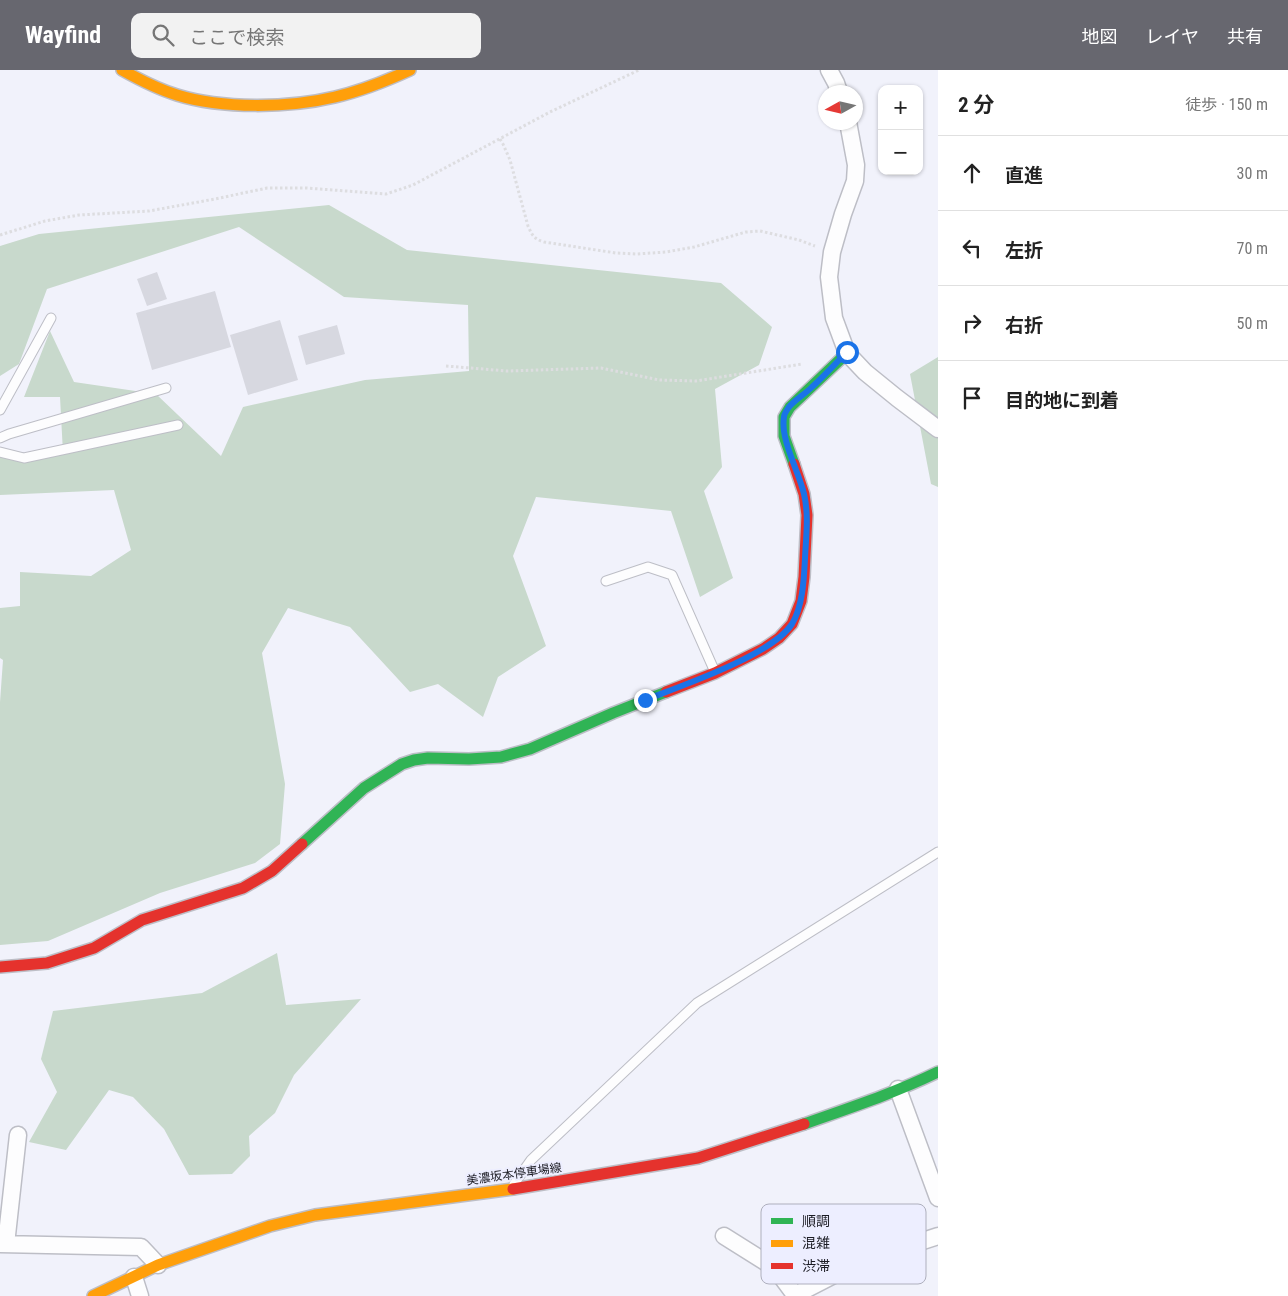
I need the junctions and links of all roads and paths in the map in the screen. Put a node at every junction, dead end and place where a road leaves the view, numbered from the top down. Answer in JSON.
{"nodes":[{"id":1,"x":122,"y":70,"type":"edge"},
{"id":2,"x":410,"y":70,"type":"edge"},
{"id":3,"x":639,"y":70,"type":"edge"},
{"id":4,"x":829,"y":70,"type":"edge"},
{"id":5,"x":837,"y":85,"type":"edge"},
{"id":6,"x":849,"y":130,"type":"edge"},
{"id":7,"x":500,"y":139,"type":"junction"},
{"id":8,"x":0,"y":235,"type":"edge"},
{"id":9,"x":832,"y":252,"type":"junction"},
{"id":10,"x":51,"y":318,"type":"dead end"},
{"id":11,"x":847,"y":352,"type":"junction"},
{"id":12,"x":806,"y":364,"type":"dead end"},
{"id":13,"x":446,"y":366,"type":"dead end"},
{"id":14,"x":166,"y":388,"type":"dead end"},
{"id":15,"x":0,"y":410,"type":"edge"},
{"id":16,"x":178,"y":425,"type":"dead end"},
{"id":17,"x":938,"y":429,"type":"edge"},
{"id":18,"x":0,"y":438,"type":"edge"},
{"id":19,"x":0,"y":452,"type":"edge"},
{"id":20,"x":606,"y":581,"type":"dead end"},
{"id":21,"x":715,"y":672,"type":"junction"},
{"id":22,"x":938,"y":852,"type":"edge"},
{"id":23,"x":0,"y":967,"type":"edge"},
{"id":24,"x":938,"y":1072,"type":"edge"},
{"id":25,"x":898,"y":1089,"type":"junction"},
{"id":26,"x":18,"y":1135,"type":"dead end"},
{"id":27,"x":511,"y":1189,"type":"junction"},
{"id":28,"x":938,"y":1198,"type":"edge"},
{"id":29,"x":724,"y":1236,"type":"dead end"},
{"id":30,"x":938,"y":1236,"type":"edge"},
{"id":31,"x":926,"y":1240,"type":"edge"},
{"id":32,"x":3,"y":1244,"type":"edge"},
{"id":33,"x":761,"y":1259,"type":"edge"},
{"id":34,"x":158,"y":1265,"type":"junction"},
{"id":35,"x":134,"y":1277,"type":"junction"},
{"id":36,"x":787,"y":1284,"type":"edge"},
{"id":37,"x":816,"y":1284,"type":"edge"},
{"id":38,"x":93,"y":1296,"type":"edge"},
{"id":39,"x":140,"y":1296,"type":"edge"}],
"edges":[{"from":1,"to":2,"type":"street"},
{"from":3,"to":7,"type":"path"},
{"from":4,"to":5,"type":"street"},
{"from":6,"to":9,"type":"street"},
{"from":7,"to":8,"type":"path"},
{"from":7,"to":9,"type":"path"},
{"from":9,"to":11,"type":"street"},
{"from":10,"to":15,"type":"lane"},
{"from":11,"to":17,"type":"street"},
{"from":11,"to":21,"type":"street"},
{"from":12,"to":13,"type":"path"},
{"from":14,"to":18,"type":"lane"},
{"from":16,"to":19,"type":"lane"},
{"from":20,"to":21,"type":"lane"},
{"from":21,"to":23,"type":"street"},
{"from":22,"to":27,"type":"lane"},
{"from":24,"to":25,"type":"street","name":"美濃坂本停車場線"},
{"from":25,"to":27,"type":"street","name":"美濃坂本停車場線"},
{"from":25,"to":28,"type":"street"},
{"from":26,"to":32,"type":"street"},
{"from":27,"to":34,"type":"street","name":"美濃坂本停車場線"},
{"from":29,"to":33,"type":"street"},
{"from":30,"to":31,"type":"street"},
{"from":32,"to":34,"type":"street"},
{"from":34,"to":35,"type":"street","name":"美濃坂本停車場線"},
{"from":35,"to":38,"type":"street","name":"美濃坂本停車場線"},
{"from":35,"to":39,"type":"street"},
{"from":36,"to":37,"type":"street"}]}
